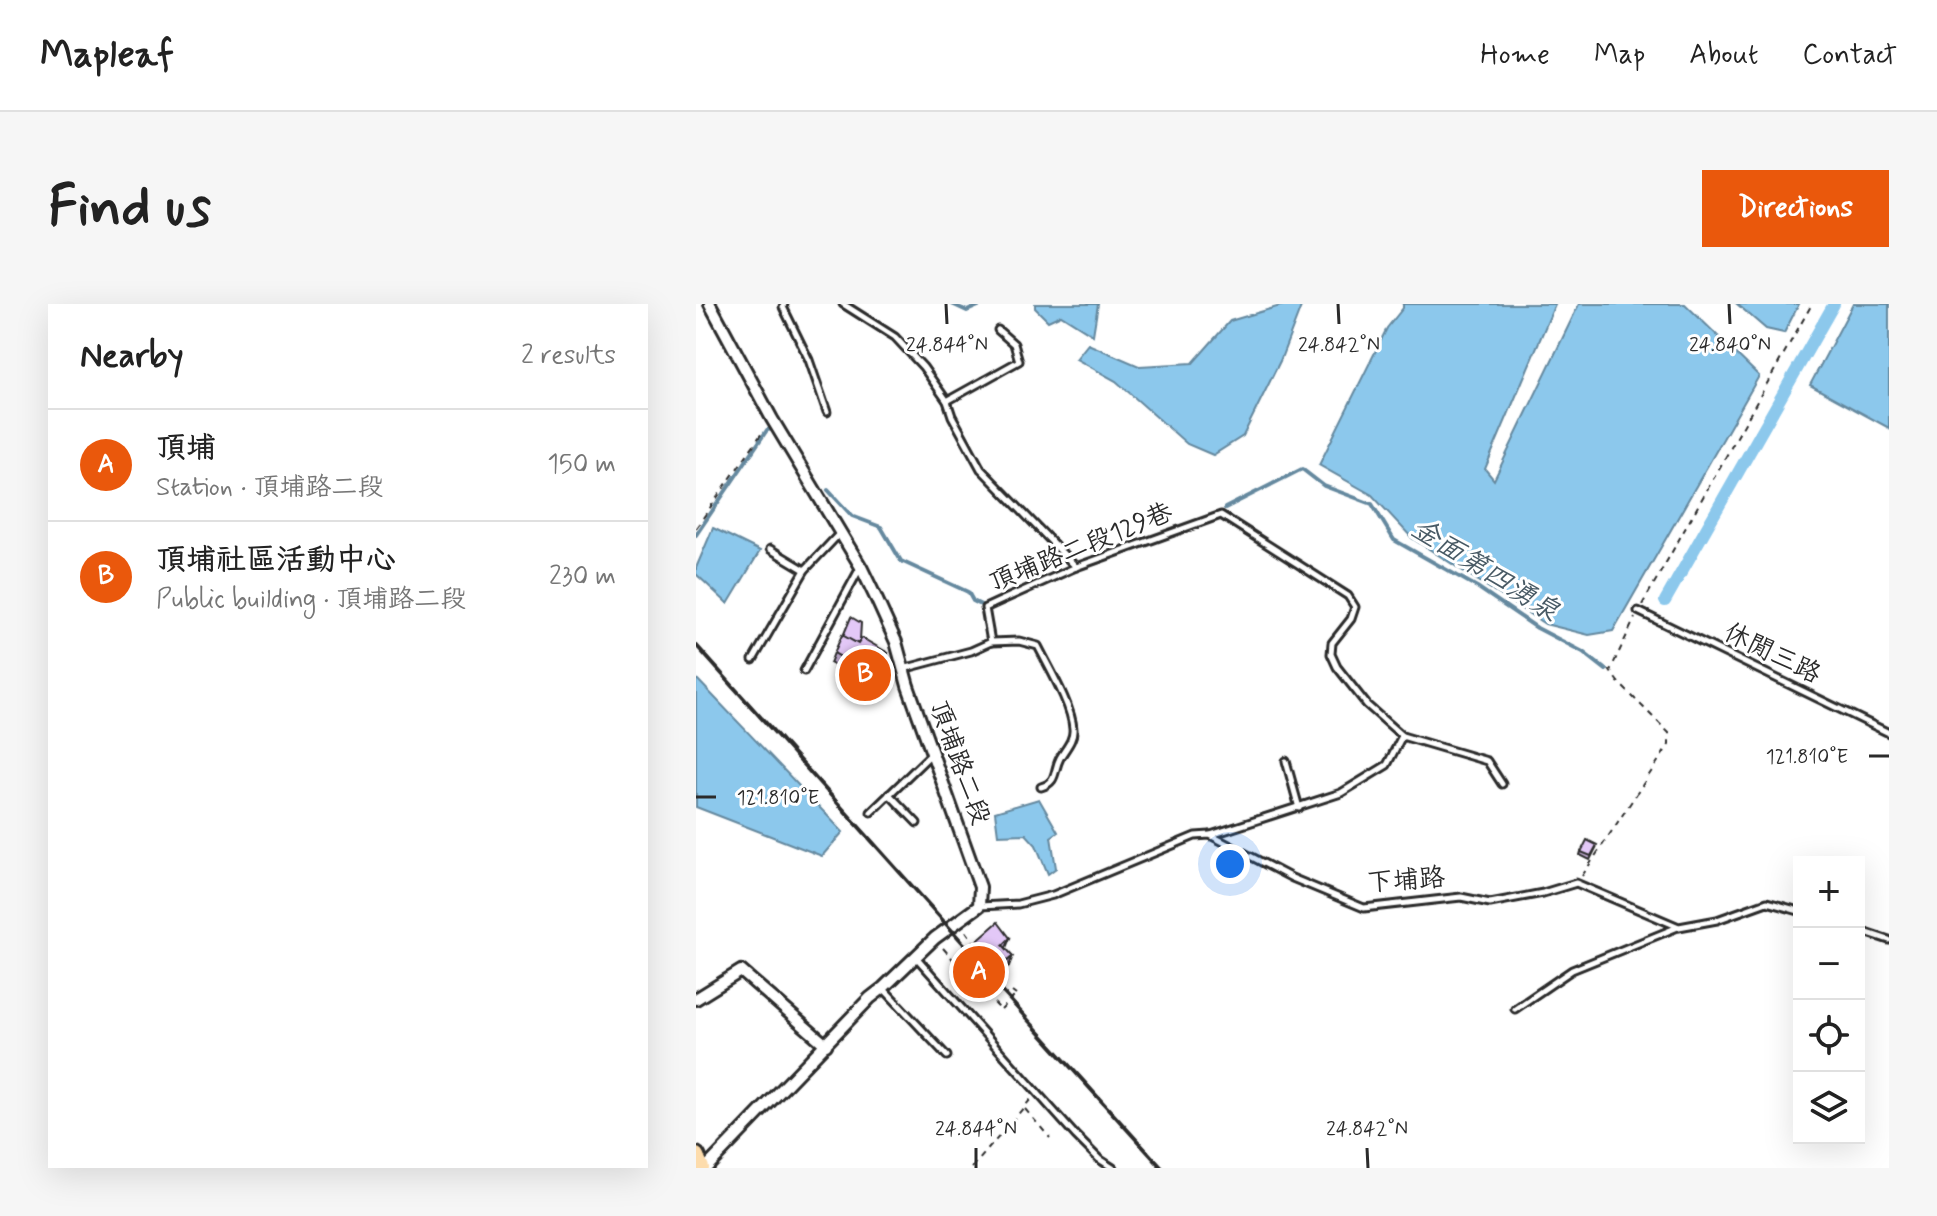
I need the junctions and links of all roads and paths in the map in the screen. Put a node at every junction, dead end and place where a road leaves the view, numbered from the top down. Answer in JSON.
{"nodes":[{"id":1,"x":710,"y":304,"type":"edge"},
{"id":2,"x":784,"y":304,"type":"edge"},
{"id":3,"x":843,"y":304,"type":"edge"},
{"id":4,"x":1812,"y":304,"type":"edge"},
{"id":5,"x":998,"y":330,"type":"dead end"},
{"id":6,"x":947,"y":401,"type":"junction"},
{"id":7,"x":827,"y":412,"type":"dead end"},
{"id":8,"x":772,"y":419,"type":"junction"},
{"id":9,"x":696,"y":528,"type":"edge"},
{"id":10,"x":839,"y":534,"type":"junction"},
{"id":11,"x":770,"y":549,"type":"dead end"},
{"id":12,"x":861,"y":567,"type":"junction"},
{"id":13,"x":1076,"y":567,"type":"junction"},
{"id":14,"x":805,"y":570,"type":"junction"},
{"id":15,"x":1638,"y":611,"type":"junction"},
{"id":16,"x":991,"y":642,"type":"junction"},
{"id":17,"x":753,"y":660,"type":"dead end"},
{"id":18,"x":902,"y":669,"type":"junction"},
{"id":19,"x":804,"y":671,"type":"dead end"},
{"id":20,"x":1889,"y":733,"type":"edge"},
{"id":21,"x":1402,"y":736,"type":"junction"},
{"id":22,"x":932,"y":753,"type":"junction"},
{"id":23,"x":1286,"y":761,"type":"dead end"},
{"id":24,"x":1502,"y":784,"type":"dead end"},
{"id":25,"x":1041,"y":787,"type":"dead end"},
{"id":26,"x":889,"y":794,"type":"junction"},
{"id":27,"x":1299,"y":808,"type":"junction"},
{"id":28,"x":871,"y":812,"type":"dead end"},
{"id":29,"x":917,"y":823,"type":"dead end"},
{"id":30,"x":1210,"y":835,"type":"junction"},
{"id":31,"x":1576,"y":883,"type":"junction"},
{"id":32,"x":979,"y":906,"type":"junction"},
{"id":33,"x":1793,"y":909,"type":"edge"},
{"id":34,"x":957,"y":921,"type":"junction"},
{"id":35,"x":1679,"y":927,"type":"junction"},
{"id":36,"x":1865,"y":932,"type":"edge"},
{"id":37,"x":935,"y":938,"type":"junction"},
{"id":38,"x":1889,"y":940,"type":"edge"},
{"id":39,"x":978,"y":946,"type":"edge"},
{"id":40,"x":915,"y":956,"type":"junction"},
{"id":41,"x":961,"y":965,"type":"dead end"},
{"id":42,"x":883,"y":988,"type":"junction"},
{"id":43,"x":1012,"y":992,"type":"dead end"},
{"id":44,"x":696,"y":999,"type":"edge"},
{"id":45,"x":994,"y":1003,"type":"dead end"},
{"id":46,"x":1515,"y":1009,"type":"dead end"},
{"id":47,"x":826,"y":1045,"type":"junction"},
{"id":48,"x":947,"y":1056,"type":"dead end"},
{"id":49,"x":1036,"y":1092,"type":"junction"},
{"id":50,"x":1023,"y":1108,"type":"junction"},
{"id":51,"x":1050,"y":1138,"type":"dead end"},
{"id":52,"x":696,"y":1156,"type":"edge"},
{"id":53,"x":704,"y":1168,"type":"edge"},
{"id":54,"x":972,"y":1168,"type":"edge"},
{"id":55,"x":1113,"y":1168,"type":"edge"}],
"edges":[{"from":1,"to":8,"type":"street","name":"頂埔路二段"},
{"from":2,"to":7,"type":"lane"},
{"from":3,"to":6,"type":"lane"},
{"from":4,"to":15,"type":"path"},
{"from":5,"to":6,"type":"lane"},
{"from":6,"to":13,"type":"lane"},
{"from":8,"to":9,"type":"path"},
{"from":8,"to":10,"type":"street","name":"頂埔路二段"},
{"from":10,"to":12,"type":"street","name":"頂埔路二段"},
{"from":10,"to":14,"type":"lane"},
{"from":11,"to":14,"type":"lane"},
{"from":12,"to":18,"type":"street","name":"頂埔路二段"},
{"from":12,"to":19,"type":"lane"},
{"from":13,"to":16,"type":"lane","name":"頂埔路二段129巷"},
{"from":13,"to":21,"type":"lane","name":"頂埔路二段129巷"},
{"from":14,"to":17,"type":"lane"},
{"from":15,"to":20,"type":"lane","name":"休閒三路"},
{"from":15,"to":31,"type":"path"},
{"from":16,"to":18,"type":"lane"},
{"from":16,"to":25,"type":"lane"},
{"from":18,"to":22,"type":"street","name":"頂埔路二段"},
{"from":21,"to":24,"type":"lane"},
{"from":21,"to":27,"type":"lane"},
{"from":22,"to":26,"type":"lane"},
{"from":22,"to":32,"type":"street","name":"頂埔路二段"},
{"from":23,"to":27,"type":"lane"},
{"from":26,"to":28,"type":"lane"},
{"from":26,"to":29,"type":"lane"},
{"from":27,"to":30,"type":"lane"},
{"from":30,"to":31,"type":"lane","name":"下埔路"},
{"from":30,"to":32,"type":"lane"},
{"from":31,"to":35,"type":"lane"},
{"from":32,"to":34,"type":"street"},
{"from":33,"to":35,"type":"lane"},
{"from":34,"to":37,"type":"street"},
{"from":34,"to":39,"type":"path"},
{"from":35,"to":46,"type":"lane"},
{"from":36,"to":38,"type":"lane"},
{"from":37,"to":40,"type":"street"},
{"from":37,"to":41,"type":"path"},
{"from":40,"to":42,"type":"street"},
{"from":40,"to":49,"type":"lane"},
{"from":42,"to":47,"type":"street"},
{"from":42,"to":48,"type":"lane"},
{"from":43,"to":45,"type":"path","bridge":true},
{"from":44,"to":47,"type":"street"},
{"from":47,"to":53,"type":"street"},
{"from":49,"to":50,"type":"path"},
{"from":49,"to":55,"type":"lane"},
{"from":50,"to":51,"type":"path"},
{"from":50,"to":54,"type":"path"},
{"from":52,"to":53,"type":"main road"}]}
